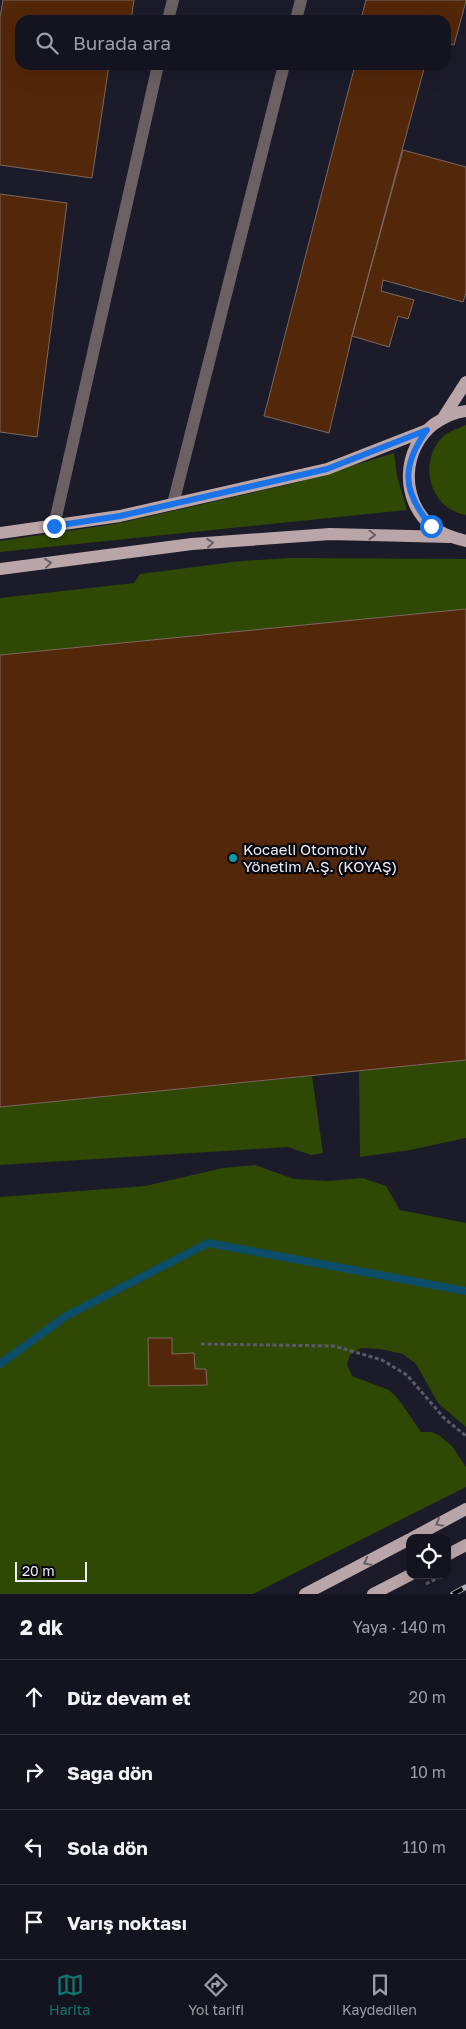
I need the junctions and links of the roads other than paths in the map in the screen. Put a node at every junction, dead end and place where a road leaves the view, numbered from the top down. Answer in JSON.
{"nodes":[{"id":1,"x":173,"y":0,"type":"edge"},
{"id":2,"x":301,"y":0,"type":"edge"},
{"id":3,"x":169,"y":15,"type":"edge"},
{"id":4,"x":297,"y":15,"type":"edge"},
{"id":5,"x":157,"y":70,"type":"edge"},
{"id":6,"x":283,"y":70,"type":"edge"},
{"id":7,"x":466,"y":382,"type":"edge"},
{"id":8,"x":466,"y":411,"type":"edge"},
{"id":9,"x":443,"y":418,"type":"junction"},
{"id":10,"x":427,"y":430,"type":"junction"},
{"id":11,"x":173,"y":504,"type":"junction"},
{"id":12,"x":54,"y":526,"type":"junction"},
{"id":13,"x":0,"y":533,"type":"edge"},
{"id":14,"x":450,"y":537,"type":"junction"},
{"id":15,"x":466,"y":541,"type":"edge"},
{"id":16,"x":0,"y":569,"type":"edge"},
{"id":17,"x":466,"y":1509,"type":"edge"},
{"id":18,"x":419,"y":1534,"type":"edge"},
{"id":19,"x":406,"y":1541,"type":"edge"},
{"id":20,"x":466,"y":1545,"type":"edge"},
{"id":21,"x":451,"y":1553,"type":"edge"},
{"id":22,"x":406,"y":1577,"type":"edge"},
{"id":23,"x":305,"y":1594,"type":"edge"},
{"id":24,"x":373,"y":1594,"type":"edge"}],
"edges":[{"from":1,"to":3,"type":"street"},
{"from":2,"to":4,"type":"street"},
{"from":5,"to":12,"type":"street"},
{"from":6,"to":11,"type":"street"},
{"from":7,"to":9,"type":"main road"},
{"from":8,"to":9,"type":"main road"},
{"from":9,"to":10,"type":"main road"},
{"from":10,"to":11,"type":"main road"},
{"from":10,"to":14,"type":"main road"},
{"from":11,"to":12,"type":"main road"},
{"from":12,"to":13,"type":"main road"},
{"from":14,"to":15,"type":"main road"},
{"from":16,"to":14,"type":"main road","one_way":true},
{"from":17,"to":18,"type":"main road","one_way":true},
{"from":19,"to":23,"type":"main road","one_way":true},
{"from":20,"to":21,"type":"main road"},
{"from":22,"to":24,"type":"main road"}]}
